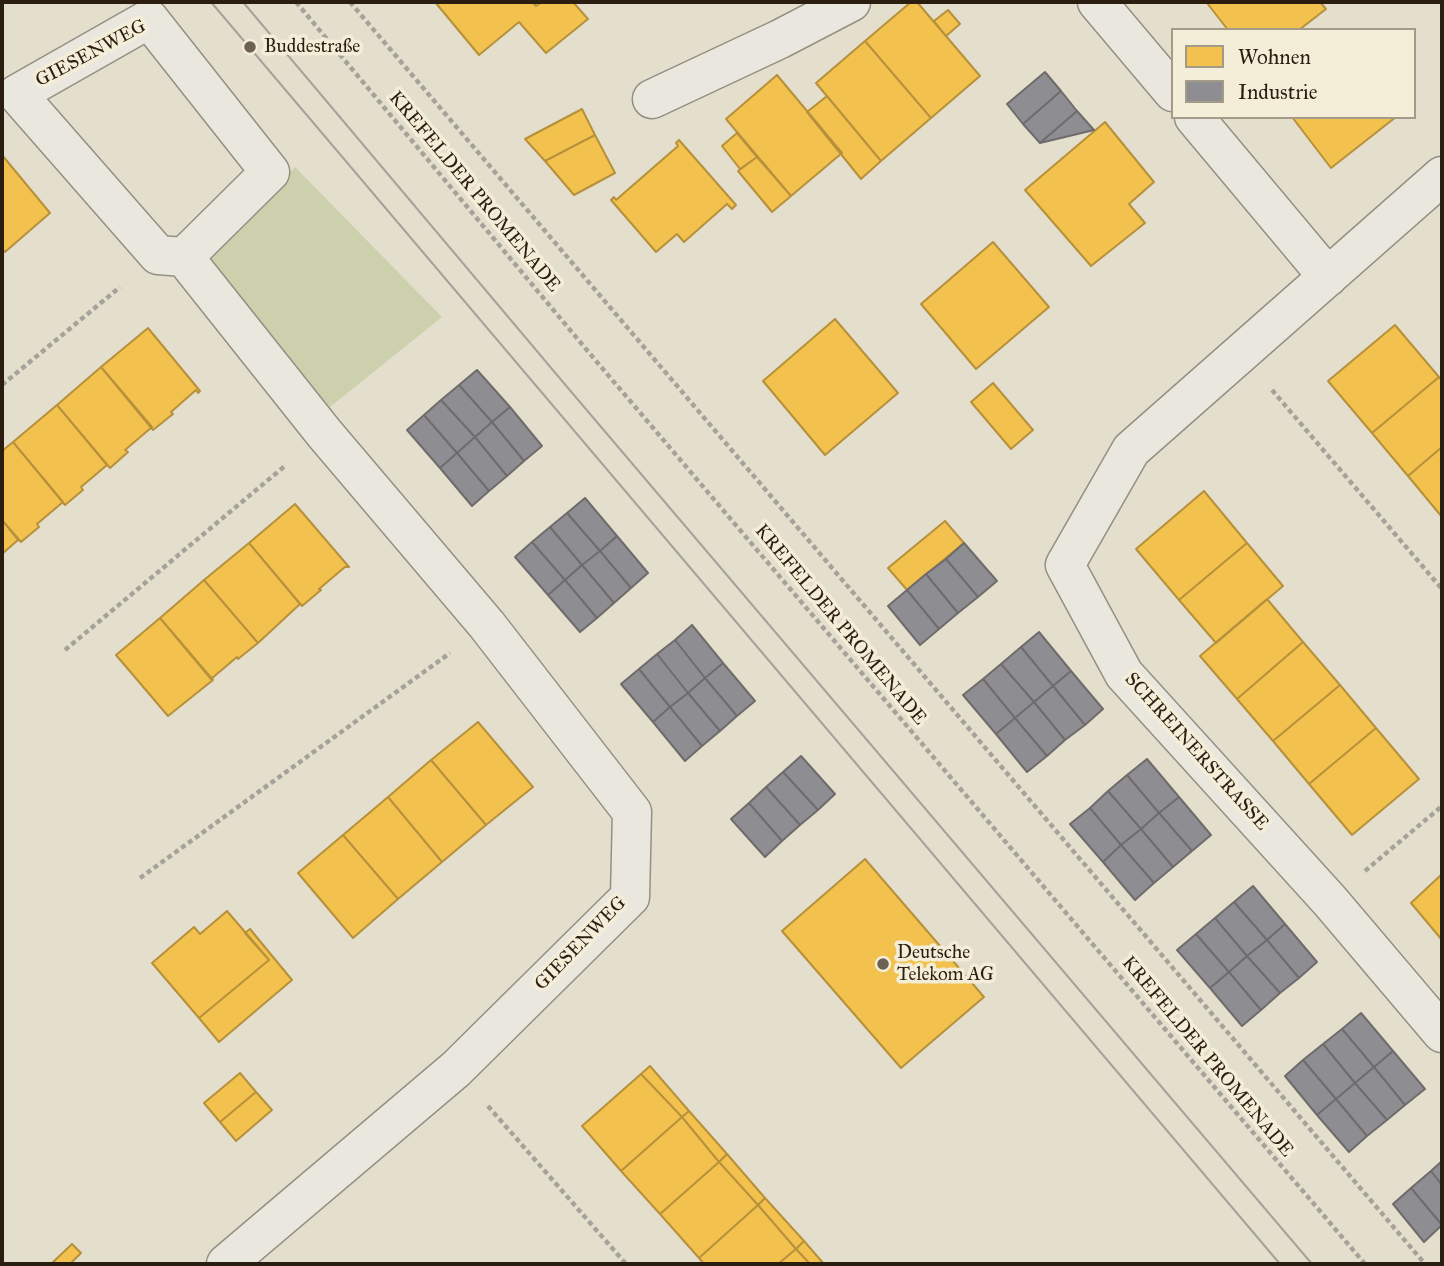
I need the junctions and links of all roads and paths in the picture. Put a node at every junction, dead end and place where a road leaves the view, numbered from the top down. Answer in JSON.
{"nodes":[{"id":1,"x":296,"y":2,"type":"edge"},
{"id":2,"x":350,"y":2,"type":"edge"},
{"id":3,"x":851,"y":2,"type":"edge"},
{"id":4,"x":1097,"y":2,"type":"edge"},
{"id":5,"x":1171,"y":90,"type":"edge"},
{"id":6,"x":652,"y":99,"type":"dead end"},
{"id":7,"x":1196,"y":119,"type":"edge"},
{"id":8,"x":1442,"y":176,"type":"edge"},
{"id":9,"x":171,"y":256,"type":"junction"},
{"id":10,"x":1328,"y":277,"type":"junction"},
{"id":11,"x":1240,"y":352,"type":"junction"},
{"id":12,"x":2,"y":385,"type":"edge"},
{"id":13,"x":324,"y":433,"type":"junction"},
{"id":14,"x":1442,"y":589,"type":"edge"},
{"id":15,"x":487,"y":625,"type":"junction"},
{"id":16,"x":65,"y":650,"type":"dead end"},
{"id":17,"x":1442,"y":806,"type":"edge"},
{"id":18,"x":140,"y":878,"type":"dead end"},
{"id":19,"x":1330,"y":901,"type":"junction"},
{"id":20,"x":1442,"y":1033,"type":"edge"},
{"id":21,"x":456,"y":1069,"type":"junction"},
{"id":22,"x":226,"y":1264,"type":"edge"},
{"id":23,"x":626,"y":1264,"type":"edge"},
{"id":24,"x":1365,"y":1264,"type":"edge"},
{"id":25,"x":1425,"y":1264,"type":"edge"}],
"edges":[{"from":1,"to":24,"type":"path","name":"KREFELDER PROMENADE"},
{"from":2,"to":25,"type":"path"},
{"from":3,"to":6,"type":"street"},
{"from":4,"to":5,"type":"street"},
{"from":7,"to":10,"type":"street"},
{"from":8,"to":10,"type":"street","name":"SCHREINERSTRASSE"},
{"from":9,"to":9,"type":"street","name":"GIESENWEG"},
{"from":9,"to":12,"type":"path"},
{"from":9,"to":13,"type":"street","name":"GIESENWEG"},
{"from":10,"to":11,"type":"street","name":"SCHREINERSTRASSE"},
{"from":11,"to":14,"type":"path"},
{"from":11,"to":19,"type":"street","name":"SCHREINERSTRASSE"},
{"from":13,"to":15,"type":"street","name":"GIESENWEG"},
{"from":13,"to":16,"type":"path"},
{"from":15,"to":18,"type":"path"},
{"from":15,"to":21,"type":"street","name":"GIESENWEG"},
{"from":17,"to":19,"type":"path"},
{"from":19,"to":20,"type":"street","name":"SCHREINERSTRASSE"},
{"from":21,"to":22,"type":"street","name":"GIESENWEG"},
{"from":21,"to":23,"type":"path"}]}
